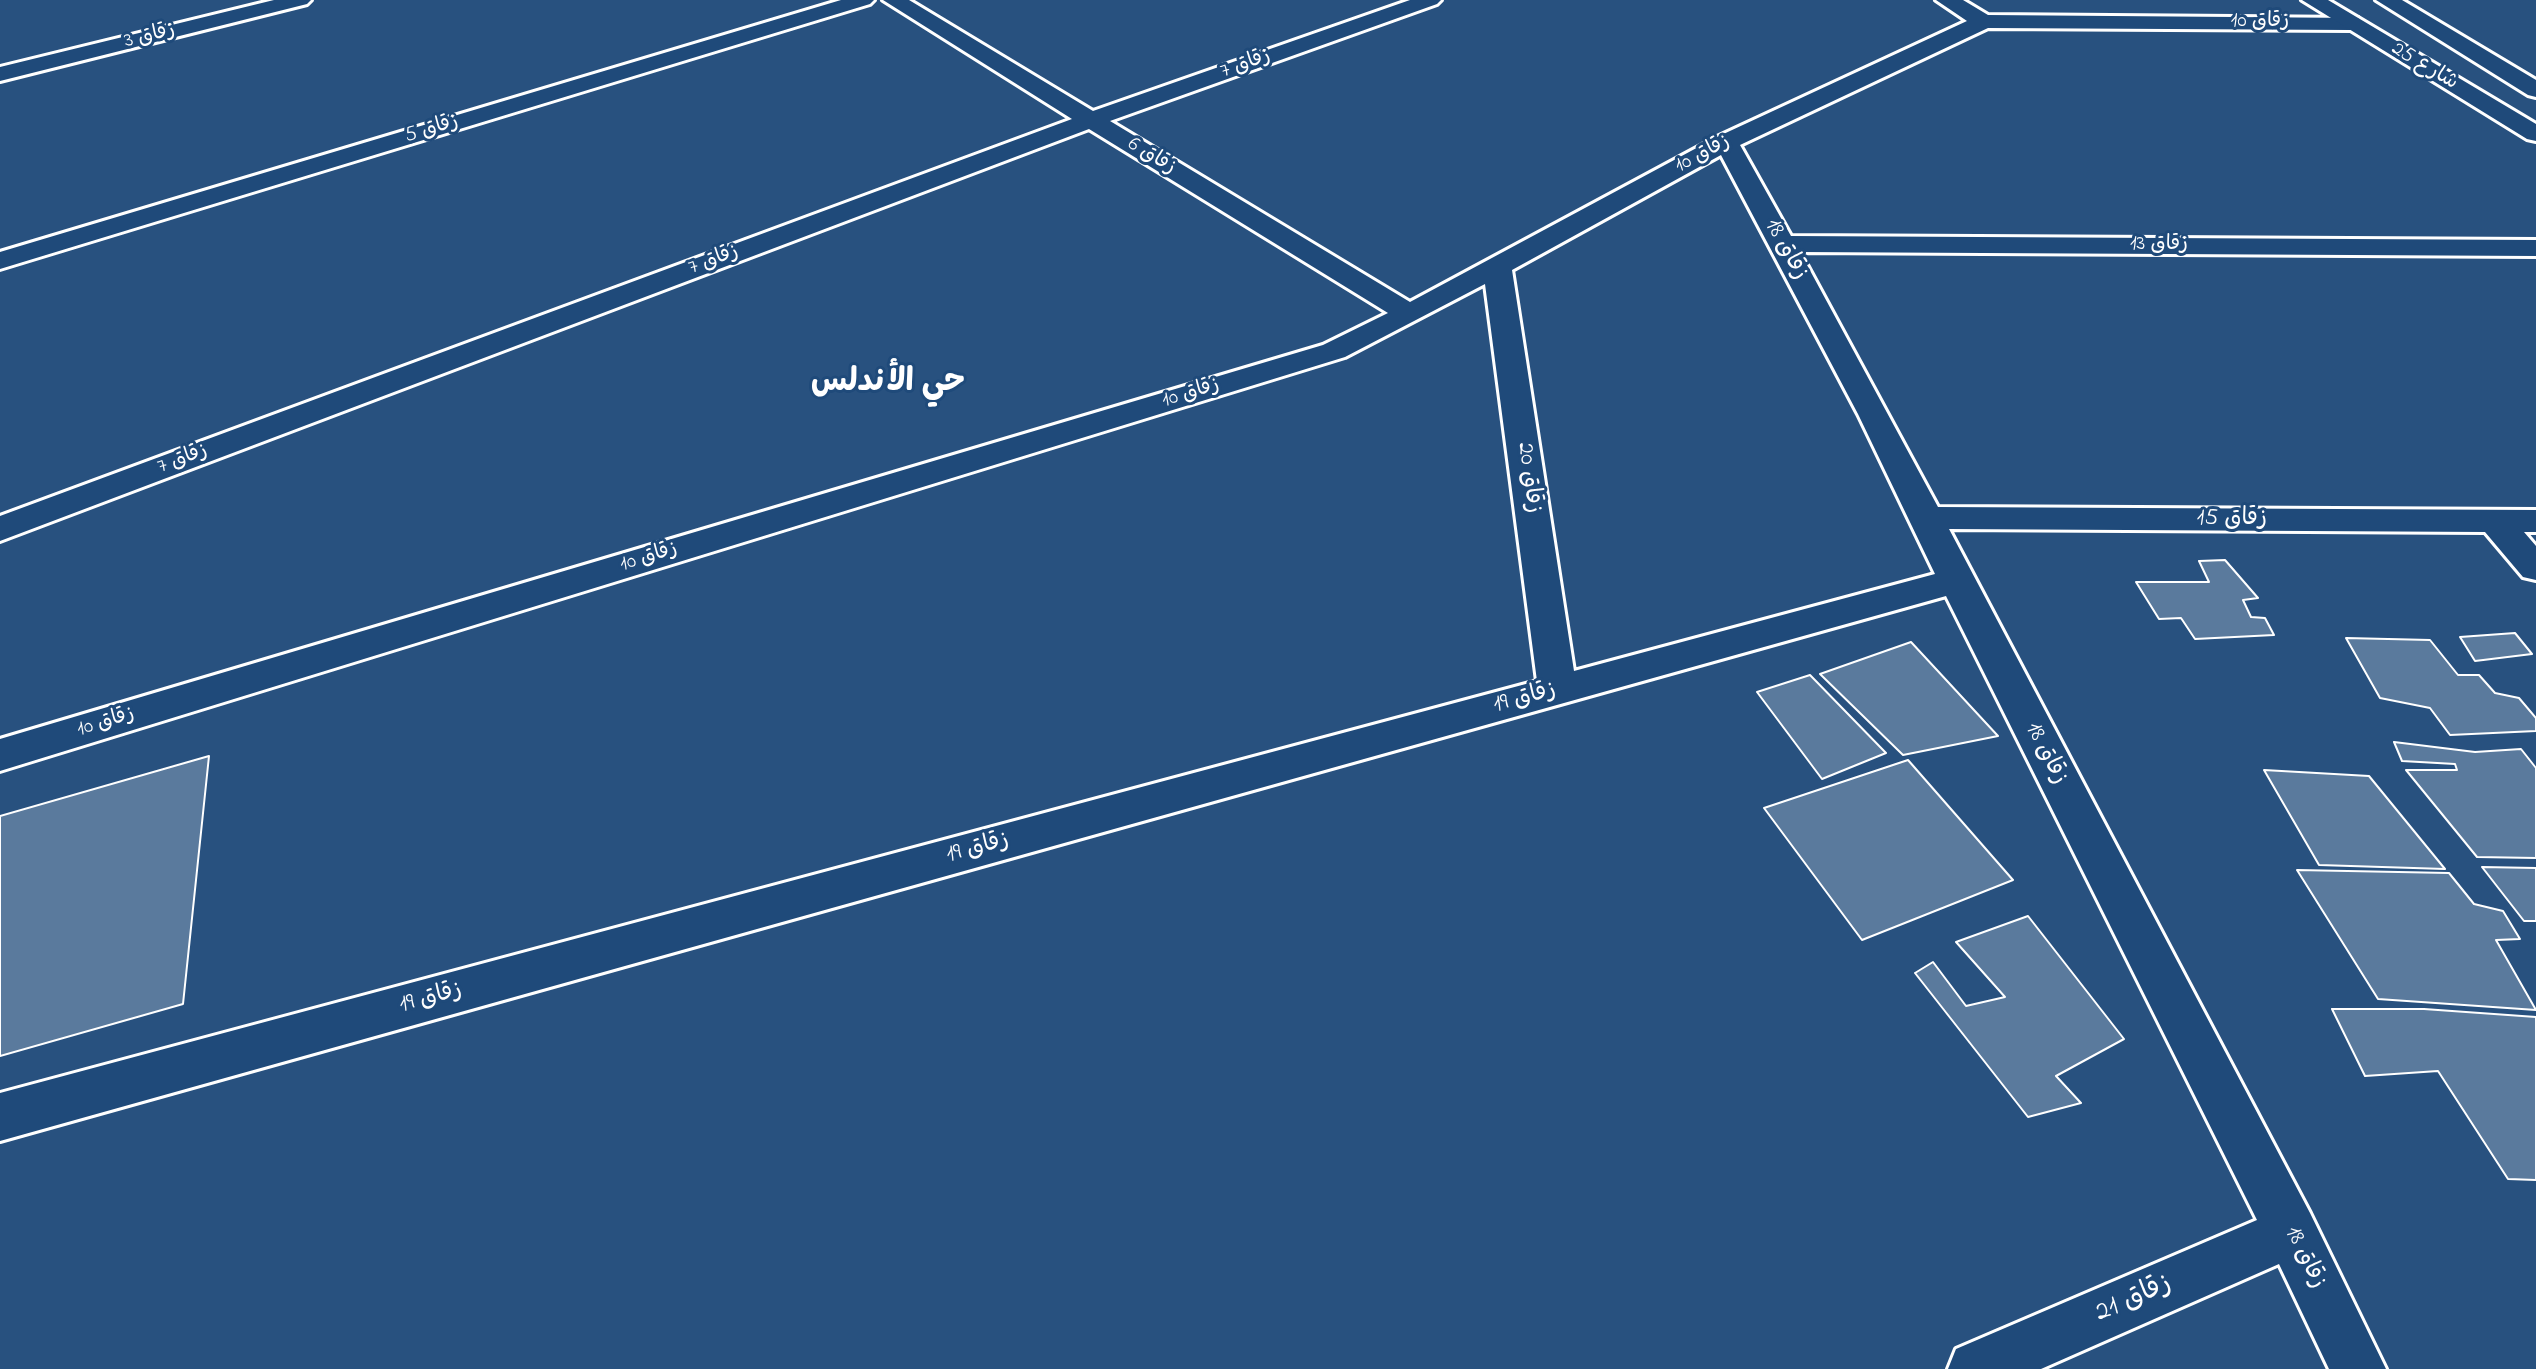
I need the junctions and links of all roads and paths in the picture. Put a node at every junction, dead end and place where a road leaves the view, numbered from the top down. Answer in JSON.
{"nodes":[{"id":1,"x":300,"y":0,"type":"edge"},
{"id":2,"x":863,"y":0,"type":"edge"},
{"id":3,"x":894,"y":0,"type":"edge"},
{"id":4,"x":1430,"y":0,"type":"edge"},
{"id":5,"x":1947,"y":0,"type":"edge"},
{"id":6,"x":2314,"y":0,"type":"edge"},
{"id":7,"x":2387,"y":0,"type":"edge"},
{"id":8,"x":1984,"y":20,"type":"junction"},
{"id":9,"x":2350,"y":23,"type":"junction"},
{"id":10,"x":0,"y":74,"type":"edge"},
{"id":11,"x":2536,"y":90,"type":"edge"},
{"id":12,"x":1091,"y":120,"type":"junction"},
{"id":13,"x":2536,"y":134,"type":"edge"},
{"id":14,"x":1726,"y":142,"type":"junction"},
{"id":15,"x":1781,"y":244,"type":"junction"},
{"id":16,"x":2536,"y":248,"type":"edge"},
{"id":17,"x":0,"y":261,"type":"edge"},
{"id":18,"x":1497,"y":266,"type":"junction"},
{"id":19,"x":1409,"y":314,"type":"junction"},
{"id":20,"x":1927,"y":518,"type":"junction"},
{"id":21,"x":2496,"y":522,"type":"junction"},
{"id":22,"x":2536,"y":522,"type":"edge"},
{"id":23,"x":0,"y":529,"type":"edge"},
{"id":24,"x":2536,"y":568,"type":"edge"},
{"id":25,"x":1956,"y":581,"type":"junction"},
{"id":26,"x":1558,"y":690,"type":"junction"},
{"id":27,"x":0,"y":755,"type":"edge"},
{"id":28,"x":0,"y":1117,"type":"edge"},
{"id":29,"x":2291,"y":1232,"type":"junction"},
{"id":30,"x":1976,"y":1369,"type":"edge"},
{"id":31,"x":2358,"y":1369,"type":"edge"}],
"edges":[{"from":1,"to":10,"type":"street","name":"زقاق 3"},
{"from":2,"to":17,"type":"street","name":"زقاق 5"},
{"from":3,"to":12,"type":"street","name":"زقاق 6"},
{"from":4,"to":12,"type":"street","name":"زقاق 7"},
{"from":5,"to":8,"type":"street"},
{"from":6,"to":9,"type":"street","name":"شارع 25"},
{"from":7,"to":11,"type":"street","name":"شارع 25"},
{"from":8,"to":9,"type":"street","name":"زقاق 10"},
{"from":8,"to":14,"type":"street","name":"زقاق 10"},
{"from":9,"to":13,"type":"street","name":"شارع 25"},
{"from":12,"to":19,"type":"street","name":"زقاق 6"},
{"from":12,"to":23,"type":"street","name":"زقاق 7"},
{"from":14,"to":15,"type":"street","name":"زقاق 18"},
{"from":14,"to":18,"type":"street","name":"زقاق 10"},
{"from":15,"to":16,"type":"street","name":"زقاق 13"},
{"from":15,"to":20,"type":"street","name":"زقاق 18"},
{"from":18,"to":19,"type":"street","name":"زقاق 10"},
{"from":18,"to":26,"type":"street","name":"زقاق 20"},
{"from":19,"to":27,"type":"street","name":"زقاق 10"},
{"from":20,"to":21,"type":"street","name":"زقاق 15"},
{"from":20,"to":25,"type":"street","name":"زقاق 18"},
{"from":21,"to":22,"type":"street","name":"زقاق 15"},
{"from":21,"to":24,"type":"street"},
{"from":25,"to":26,"type":"street","name":"زقاق 19"},
{"from":25,"to":29,"type":"street","name":"زقاق 18"},
{"from":26,"to":28,"type":"street","name":"زقاق 19"},
{"from":29,"to":30,"type":"street","name":"زقاق 21"},
{"from":29,"to":31,"type":"street","name":"زقاق 18"}]}
